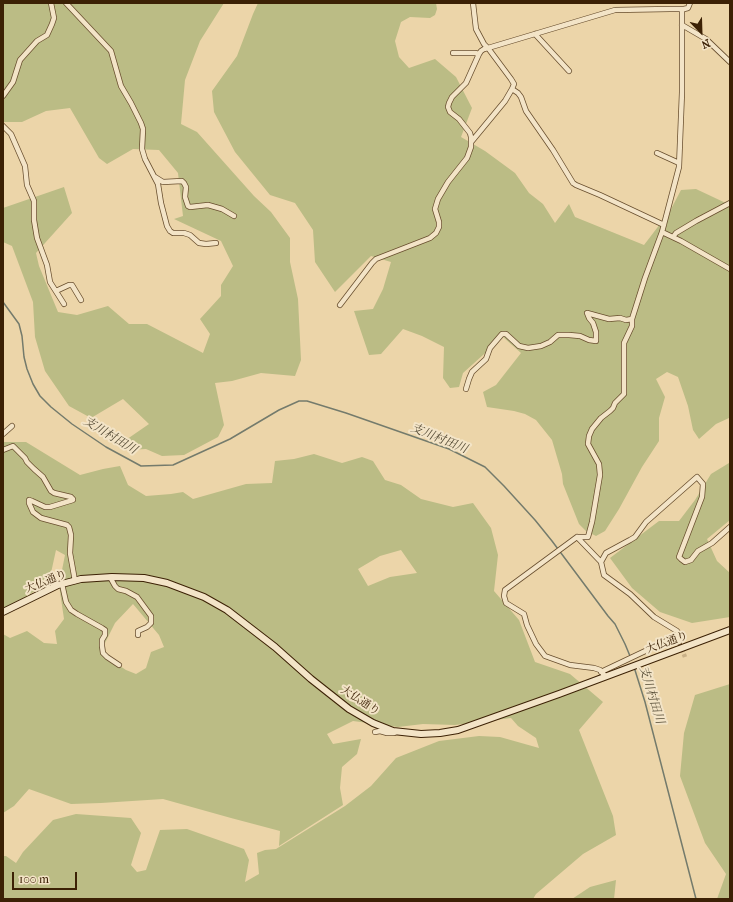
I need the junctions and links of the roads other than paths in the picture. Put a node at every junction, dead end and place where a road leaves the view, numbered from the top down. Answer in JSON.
{"nodes":[{"id":1,"x":51,"y":3,"type":"edge"},
{"id":2,"x":66,"y":3,"type":"edge"},
{"id":3,"x":473,"y":3,"type":"edge"},
{"id":4,"x":665,"y":3,"type":"edge"},
{"id":5,"x":690,"y":3,"type":"edge"},
{"id":6,"x":670,"y":9,"type":"junction"},
{"id":7,"x":682,"y":9,"type":"junction"},
{"id":8,"x":682,"y":25,"type":"junction"},
{"id":9,"x":535,"y":34,"type":"junction"},
{"id":10,"x":488,"y":48,"type":"junction"},
{"id":11,"x":452,"y":52,"type":"dead end"},
{"id":12,"x":479,"y":54,"type":"junction"},
{"id":13,"x":730,"y":62,"type":"edge"},
{"id":14,"x":569,"y":71,"type":"dead end"},
{"id":15,"x":512,"y":89,"type":"junction"},
{"id":16,"x":3,"y":96,"type":"edge"},
{"id":17,"x":3,"y":126,"type":"edge"},
{"id":18,"x":471,"y":141,"type":"junction"},
{"id":19,"x":657,"y":153,"type":"dead end"},
{"id":20,"x":679,"y":163,"type":"junction"},
{"id":21,"x":154,"y":177,"type":"junction"},
{"id":22,"x":730,"y":203,"type":"edge"},
{"id":23,"x":234,"y":216,"type":"dead end"},
{"id":24,"x":664,"y":225,"type":"junction"},
{"id":25,"x":662,"y":232,"type":"junction"},
{"id":26,"x":673,"y":237,"type":"junction"},
{"id":27,"x":216,"y":243,"type":"dead end"},
{"id":28,"x":730,"y":269,"type":"edge"},
{"id":29,"x":56,"y":291,"type":"junction"},
{"id":30,"x":81,"y":300,"type":"dead end"},
{"id":31,"x":64,"y":304,"type":"dead end"},
{"id":32,"x":340,"y":305,"type":"dead end"},
{"id":33,"x":632,"y":319,"type":"junction"},
{"id":34,"x":466,"y":389,"type":"dead end"},
{"id":35,"x":12,"y":426,"type":"dead end"},
{"id":36,"x":3,"y":434,"type":"edge"},
{"id":37,"x":3,"y":450,"type":"edge"},
{"id":38,"x":730,"y":527,"type":"edge"},
{"id":39,"x":577,"y":537,"type":"junction"},
{"id":40,"x":601,"y":562,"type":"junction"},
{"id":41,"x":110,"y":577,"type":"junction"},
{"id":42,"x":75,"y":581,"type":"junction"},
{"id":43,"x":62,"y":584,"type":"junction"},
{"id":44,"x":3,"y":612,"type":"edge"},
{"id":45,"x":730,"y":630,"type":"edge"},
{"id":46,"x":138,"y":635,"type":"dead end"},
{"id":47,"x":679,"y":635,"type":"junction"},
{"id":48,"x":679,"y":642,"type":"tunnel mouth"},
{"id":49,"x":119,"y":666,"type":"dead end"},
{"id":50,"x":603,"y":674,"type":"junction"},
{"id":51,"x":398,"y":731,"type":"junction"},
{"id":52,"x":375,"y":732,"type":"dead end"}],
"edges":[{"from":1,"to":16,"type":"street"},
{"from":2,"to":21,"type":"street"},
{"from":3,"to":10,"type":"street"},
{"from":4,"to":6,"type":"street"},
{"from":5,"to":7,"type":"street"},
{"from":6,"to":7,"type":"street"},
{"from":6,"to":9,"type":"street"},
{"from":7,"to":8,"type":"street"},
{"from":8,"to":13,"type":"street"},
{"from":8,"to":20,"type":"street"},
{"from":9,"to":10,"type":"street"},
{"from":9,"to":14,"type":"street"},
{"from":10,"to":12,"type":"street"},
{"from":10,"to":15,"type":"street"},
{"from":11,"to":12,"type":"street"},
{"from":12,"to":18,"type":"street"},
{"from":15,"to":18,"type":"street"},
{"from":15,"to":24,"type":"street"},
{"from":17,"to":29,"type":"street"},
{"from":18,"to":32,"type":"street"},
{"from":19,"to":20,"type":"street"},
{"from":20,"to":24,"type":"street"},
{"from":21,"to":23,"type":"street"},
{"from":21,"to":27,"type":"street"},
{"from":22,"to":26,"type":"street"},
{"from":24,"to":25,"type":"street"},
{"from":25,"to":26,"type":"street"},
{"from":25,"to":33,"type":"street"},
{"from":26,"to":28,"type":"street"},
{"from":29,"to":30,"type":"street"},
{"from":29,"to":31,"type":"street"},
{"from":33,"to":34,"type":"street"},
{"from":33,"to":39,"type":"street"},
{"from":35,"to":36,"type":"street"},
{"from":37,"to":42,"type":"street"},
{"from":38,"to":40,"type":"street"},
{"from":39,"to":40,"type":"street"},
{"from":39,"to":50,"type":"street"},
{"from":40,"to":47,"type":"street"},
{"from":41,"to":42,"type":"street","name":"大仏通り"},
{"from":41,"to":46,"type":"street"},
{"from":41,"to":51,"type":"street","name":"大仏通り"},
{"from":42,"to":43,"type":"street","name":"大仏通り"},
{"from":43,"to":44,"type":"street","name":"大仏通り"},
{"from":43,"to":49,"type":"street"},
{"from":45,"to":50,"type":"street","name":"大仏通り"},
{"from":47,"to":48,"type":"street"},
{"from":47,"to":50,"type":"street"},
{"from":50,"to":51,"type":"street","name":"大仏通り"},
{"from":51,"to":52,"type":"street"}]}
